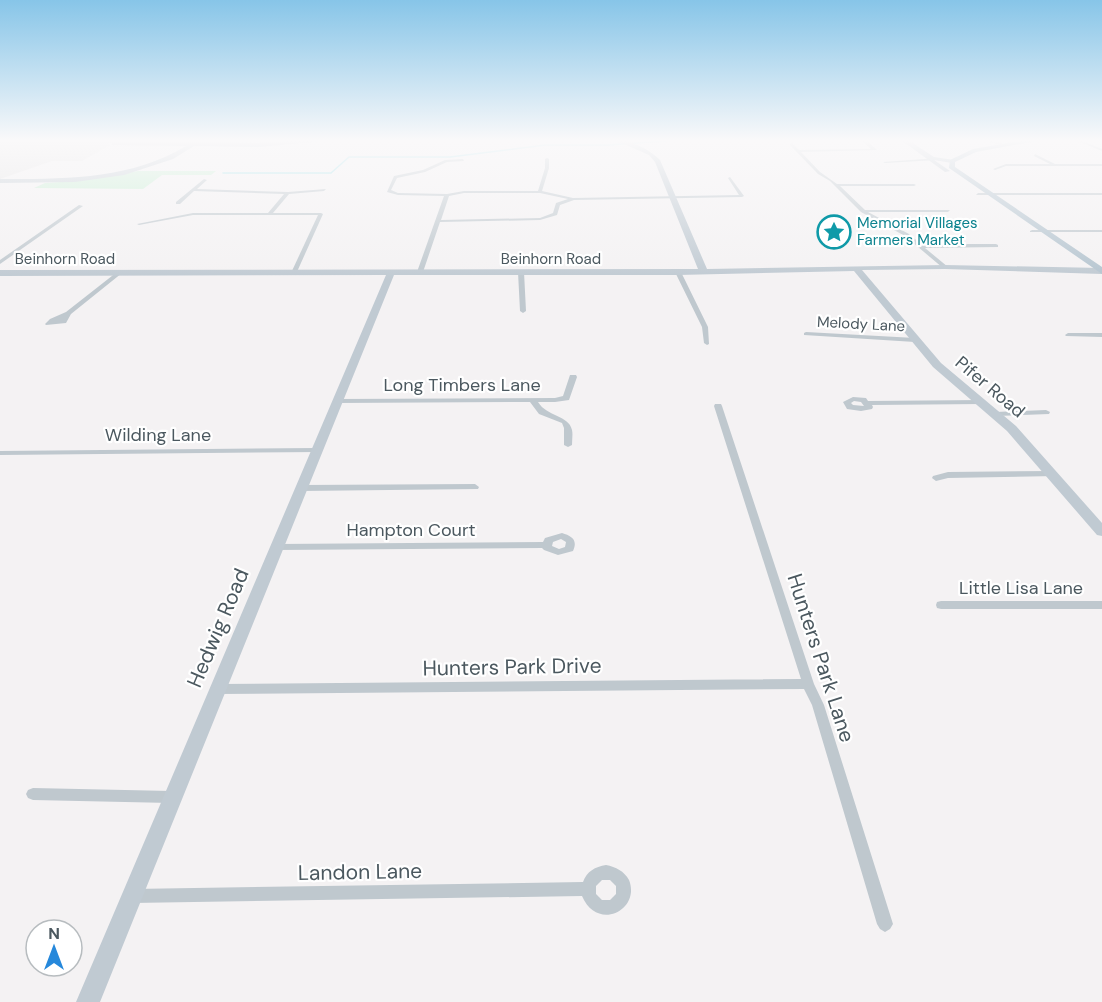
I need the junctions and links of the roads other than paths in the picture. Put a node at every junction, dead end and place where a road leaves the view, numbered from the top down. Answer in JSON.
{"nodes":[{"id":1,"x":197,"y":187,"type":"edge"},
{"id":2,"x":391,"y":187,"type":"edge"},
{"id":3,"x":542,"y":187,"type":"edge"},
{"id":4,"x":668,"y":187,"type":"edge"},
{"id":5,"x":735,"y":187,"type":"edge"},
{"id":6,"x":837,"y":187,"type":"edge"},
{"id":7,"x":968,"y":187,"type":"edge"},
{"id":8,"x":977,"y":187,"type":"edge"},
{"id":9,"x":193,"y":190,"type":"junction"},
{"id":10,"x":324,"y":190,"type":"dead end"},
{"id":11,"x":540,"y":192,"type":"junction"},
{"id":12,"x":288,"y":193,"type":"junction"},
{"id":13,"x":978,"y":194,"type":"junction"},
{"id":14,"x":987,"y":194,"type":"junction"},
{"id":15,"x":1102,"y":194,"type":"edge"},
{"id":16,"x":447,"y":195,"type":"junction"},
{"id":17,"x":673,"y":198,"type":"junction"},
{"id":18,"x":574,"y":199,"type":"junction"},
{"id":19,"x":178,"y":203,"type":"dead end"},
{"id":20,"x":81,"y":206,"type":"dead end"},
{"id":21,"x":863,"y":211,"type":"junction"},
{"id":22,"x":948,"y":211,"type":"dead end"},
{"id":23,"x":269,"y":214,"type":"junction"},
{"id":24,"x":438,"y":220,"type":"junction"},
{"id":25,"x":139,"y":224,"type":"dead end"},
{"id":26,"x":1037,"y":231,"type":"junction"},
{"id":27,"x":1102,"y":231,"type":"edge"},
{"id":28,"x":921,"y":246,"type":"junction"},
{"id":29,"x":996,"y":246,"type":"dead end"},
{"id":30,"x":0,"y":260,"type":"edge"},
{"id":31,"x":945,"y":267,"type":"junction"},
{"id":32,"x":856,"y":268,"type":"junction"},
{"id":33,"x":703,"y":270,"type":"junction"},
{"id":34,"x":391,"y":272,"type":"junction"},
{"id":35,"x":420,"y":272,"type":"junction"},
{"id":36,"x":521,"y":272,"type":"junction"},
{"id":37,"x":678,"y":272,"type":"junction"},
{"id":38,"x":1099,"y":272,"type":"edge"},
{"id":39,"x":0,"y":273,"type":"edge"},
{"id":40,"x":119,"y":273,"type":"junction"},
{"id":41,"x":294,"y":273,"type":"junction"},
{"id":42,"x":524,"y":311,"type":"dead end"},
{"id":43,"x":68,"y":313,"type":"dead end"},
{"id":44,"x":806,"y":334,"type":"dead end"},
{"id":45,"x":1068,"y":334,"type":"dead end"},
{"id":46,"x":1102,"y":335,"type":"edge"},
{"id":47,"x":915,"y":340,"type":"junction"},
{"id":48,"x":707,"y":343,"type":"dead end"},
{"id":49,"x":573,"y":377,"type":"dead end"},
{"id":50,"x":533,"y":400,"type":"junction"},
{"id":51,"x":337,"y":401,"type":"junction"},
{"id":52,"x":982,"y":402,"type":"junction"},
{"id":53,"x":868,"y":403,"type":"dead end"},
{"id":54,"x":718,"y":406,"type":"dead end"},
{"id":55,"x":1046,"y":412,"type":"dead end"},
{"id":56,"x":996,"y":414,"type":"junction"},
{"id":57,"x":568,"y":445,"type":"dead end"},
{"id":58,"x":316,"y":450,"type":"junction"},
{"id":59,"x":0,"y":453,"type":"edge"},
{"id":60,"x":1053,"y":474,"type":"junction"},
{"id":61,"x":936,"y":478,"type":"dead end"},
{"id":62,"x":476,"y":487,"type":"dead end"},
{"id":63,"x":301,"y":488,"type":"junction"},
{"id":64,"x":1102,"y":532,"type":"edge"},
{"id":65,"x":546,"y":545,"type":"dead end"},
{"id":66,"x":277,"y":547,"type":"junction"},
{"id":67,"x":941,"y":605,"type":"dead end"},
{"id":68,"x":1102,"y":605,"type":"edge"},
{"id":69,"x":808,"y":684,"type":"junction"},
{"id":70,"x":216,"y":689,"type":"junction"},
{"id":71,"x":33,"y":794,"type":"dead end"},
{"id":72,"x":171,"y":797,"type":"junction"},
{"id":73,"x":588,"y":889,"type":"dead end"},
{"id":74,"x":132,"y":896,"type":"junction"},
{"id":75,"x":885,"y":924,"type":"dead end"},
{"id":76,"x":88,"y":1002,"type":"edge"}],
"edges":[{"from":1,"to":9,"type":"street"},
{"from":2,"to":16,"type":"street"},
{"from":3,"to":11,"type":"street"},
{"from":4,"to":17,"type":"street"},
{"from":5,"to":17,"type":"street"},
{"from":6,"to":21,"type":"street"},
{"from":7,"to":13,"type":"main road"},
{"from":8,"to":14,"type":"main road"},
{"from":9,"to":12,"type":"street"},
{"from":9,"to":19,"type":"street"},
{"from":10,"to":12,"type":"street"},
{"from":11,"to":16,"type":"street"},
{"from":11,"to":18,"type":"street"},
{"from":12,"to":23,"type":"street"},
{"from":13,"to":14,"type":"street"},
{"from":13,"to":26,"type":"main road"},
{"from":14,"to":15,"type":"street"},
{"from":14,"to":26,"type":"main road"},
{"from":16,"to":24,"type":"street"},
{"from":17,"to":18,"type":"street"},
{"from":17,"to":33,"type":"street"},
{"from":18,"to":24,"type":"street"},
{"from":20,"to":30,"type":"street"},
{"from":21,"to":22,"type":"street"},
{"from":21,"to":28,"type":"street"},
{"from":23,"to":25,"type":"street"},
{"from":23,"to":41,"type":"street"},
{"from":24,"to":35,"type":"street"},
{"from":26,"to":27,"type":"street"},
{"from":26,"to":38,"type":"main road"},
{"from":28,"to":29,"type":"street"},
{"from":28,"to":31,"type":"street"},
{"from":31,"to":32,"type":"street","name":"Beinhorn Road"},
{"from":31,"to":38,"type":"street","name":"Beinhorn Road"},
{"from":32,"to":33,"type":"street","name":"Beinhorn Road"},
{"from":32,"to":47,"type":"street","name":"Pifer Road"},
{"from":33,"to":37,"type":"street","name":"Beinhorn Road"},
{"from":34,"to":35,"type":"street","name":"Beinhorn Road"},
{"from":34,"to":41,"type":"street","name":"Beinhorn Road"},
{"from":34,"to":51,"type":"street","name":"Hedwig Road"},
{"from":35,"to":36,"type":"street","name":"Beinhorn Road"},
{"from":36,"to":37,"type":"street","name":"Beinhorn Road"},
{"from":36,"to":42,"type":"street"},
{"from":37,"to":48,"type":"street"},
{"from":39,"to":40,"type":"street","name":"Beinhorn Road"},
{"from":40,"to":41,"type":"street","name":"Beinhorn Road"},
{"from":40,"to":43,"type":"street"},
{"from":44,"to":47,"type":"street","name":"Melody Lane"},
{"from":45,"to":46,"type":"street"},
{"from":47,"to":52,"type":"street","name":"Pifer Road"},
{"from":49,"to":50,"type":"street","name":"Long Timbers Lane"},
{"from":50,"to":51,"type":"street","name":"Long Timbers Lane"},
{"from":50,"to":57,"type":"street"},
{"from":51,"to":58,"type":"street","name":"Hedwig Road"},
{"from":52,"to":53,"type":"street"},
{"from":52,"to":56,"type":"street","name":"Pifer Road"},
{"from":54,"to":69,"type":"street","name":"Hunters Park Lane"},
{"from":55,"to":56,"type":"street"},
{"from":56,"to":60,"type":"street","name":"Pifer Road"},
{"from":58,"to":59,"type":"street","name":"Wilding Lane"},
{"from":58,"to":63,"type":"street","name":"Hedwig Road"},
{"from":60,"to":61,"type":"street"},
{"from":60,"to":64,"type":"street","name":"Pifer Road"},
{"from":62,"to":63,"type":"street"},
{"from":63,"to":66,"type":"street","name":"Hedwig Road"},
{"from":65,"to":66,"type":"street","name":"Hampton Court"},
{"from":66,"to":70,"type":"street","name":"Hedwig Road"},
{"from":67,"to":68,"type":"street","name":"Little Lisa Lane"},
{"from":69,"to":70,"type":"street","name":"Hunters Park Drive"},
{"from":69,"to":75,"type":"street","name":"Hunters Park Lane"},
{"from":70,"to":72,"type":"street","name":"Hedwig Road"},
{"from":71,"to":72,"type":"street"},
{"from":72,"to":74,"type":"street","name":"Hedwig Road"},
{"from":73,"to":74,"type":"street","name":"Landon Lane"},
{"from":74,"to":76,"type":"street","name":"Hedwig Road"}]}
